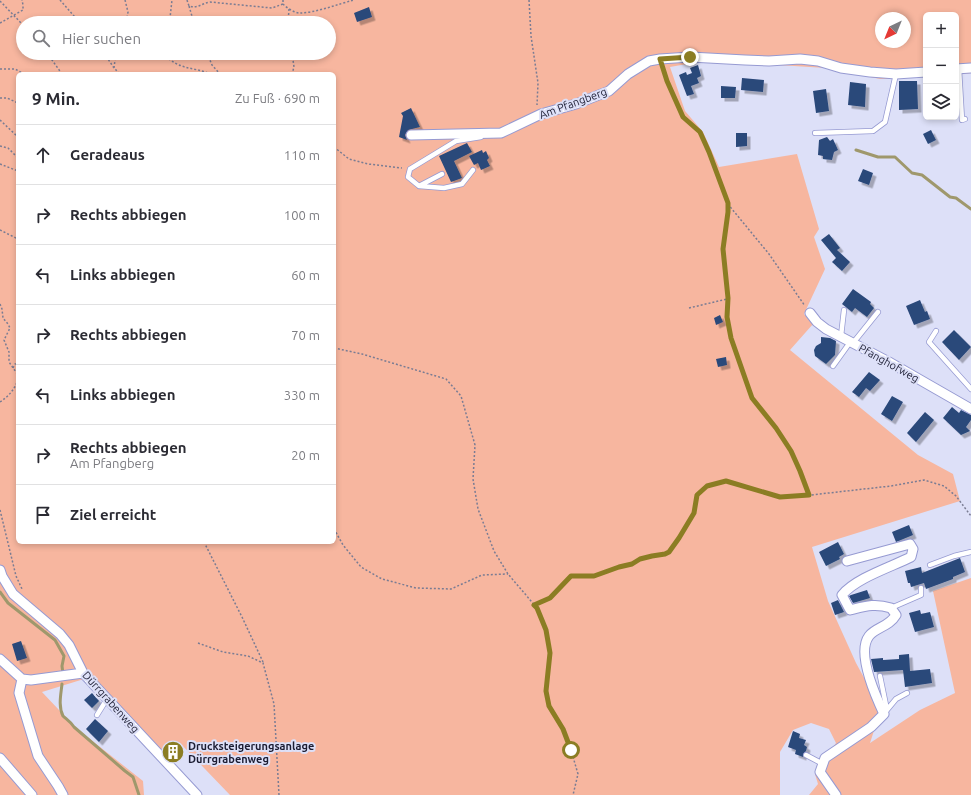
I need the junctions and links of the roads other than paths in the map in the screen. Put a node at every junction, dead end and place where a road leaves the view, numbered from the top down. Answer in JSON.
{"nodes":[{"id":1,"x":971,"y":68,"type":"edge"},
{"id":2,"x":959,"y":69,"type":"edge"},
{"id":3,"x":923,"y":72,"type":"edge"},
{"id":4,"x":896,"y":74,"type":"junction"},
{"id":5,"x":958,"y":84,"type":"edge"},
{"id":6,"x":966,"y":119,"type":"dead end"},
{"id":7,"x":501,"y":133,"type":"junction"},
{"id":8,"x":815,"y":133,"type":"dead end"},
{"id":9,"x":411,"y":135,"type":"dead end"},
{"id":10,"x":473,"y":170,"type":"dead end"},
{"id":11,"x":442,"y":174,"type":"dead end"},
{"id":12,"x":420,"y":186,"type":"junction"},
{"id":13,"x":844,"y":310,"type":"dead end"},
{"id":14,"x":878,"y":312,"type":"dead end"},
{"id":15,"x":810,"y":313,"type":"road end"},
{"id":16,"x":936,"y":331,"type":"dead end"},
{"id":17,"x":840,"y":336,"type":"junction"},
{"id":18,"x":852,"y":342,"type":"junction"},
{"id":19,"x":833,"y":366,"type":"dead end"},
{"id":20,"x":971,"y":389,"type":"edge"},
{"id":21,"x":971,"y":409,"type":"edge"},
{"id":22,"x":971,"y":552,"type":"edge"},
{"id":23,"x":846,"y":561,"type":"dead end"},
{"id":24,"x":930,"y":565,"type":"dead end"},
{"id":25,"x":0,"y":570,"type":"edge"},
{"id":26,"x":921,"y":588,"type":"dead end"},
{"id":27,"x":891,"y":608,"type":"junction"},
{"id":28,"x":0,"y":659,"type":"edge"},
{"id":29,"x":82,"y":673,"type":"junction"},
{"id":30,"x":880,"y":676,"type":"dead end"},
{"id":31,"x":22,"y":679,"type":"junction"},
{"id":32,"x":907,"y":693,"type":"dead end"},
{"id":33,"x":107,"y":699,"type":"junction"},
{"id":34,"x":885,"y":712,"type":"junction"},
{"id":35,"x":97,"y":715,"type":"dead end"},
{"id":36,"x":806,"y":755,"type":"dead end"},
{"id":37,"x":0,"y":758,"type":"edge"},
{"id":38,"x":823,"y":764,"type":"junction"},
{"id":39,"x":32,"y":795,"type":"edge"},
{"id":40,"x":63,"y":795,"type":"edge"},
{"id":41,"x":197,"y":795,"type":"edge"},
{"id":42,"x":836,"y":795,"type":"edge"}],
"edges":[{"from":1,"to":2,"type":"street"},
{"from":3,"to":4,"type":"street","name":"Am Pfangberg"},
{"from":4,"to":7,"type":"street","name":"Am Pfangberg"},
{"from":4,"to":8,"type":"lane"},
{"from":5,"to":6,"type":"lane"},
{"from":7,"to":9,"type":"street","name":"Am Pfangberg"},
{"from":7,"to":12,"type":"lane"},
{"from":10,"to":12,"type":"lane"},
{"from":11,"to":12,"type":"lane"},
{"from":13,"to":17,"type":"lane"},
{"from":14,"to":18,"type":"lane"},
{"from":15,"to":17,"type":"street","name":"Pfanghofweg"},
{"from":16,"to":20,"type":"lane"},
{"from":17,"to":18,"type":"street","name":"Pfanghofweg"},
{"from":18,"to":19,"type":"lane"},
{"from":18,"to":21,"type":"street","name":"Pfanghofweg"},
{"from":22,"to":24,"type":"lane"},
{"from":23,"to":27,"type":"street"},
{"from":25,"to":29,"type":"street","name":"Dürrgrabenweg"},
{"from":26,"to":27,"type":"lane"},
{"from":27,"to":34,"type":"street"},
{"from":28,"to":31,"type":"street"},
{"from":29,"to":31,"type":"street"},
{"from":29,"to":33,"type":"street","name":"Dürrgrabenweg"},
{"from":30,"to":34,"type":"lane"},
{"from":31,"to":40,"type":"street"},
{"from":32,"to":34,"type":"lane"},
{"from":33,"to":35,"type":"lane"},
{"from":33,"to":41,"type":"street","name":"Dürrgrabenweg"},
{"from":34,"to":38,"type":"street"},
{"from":36,"to":38,"type":"lane"},
{"from":37,"to":39,"type":"street"},
{"from":38,"to":42,"type":"street"}]}
